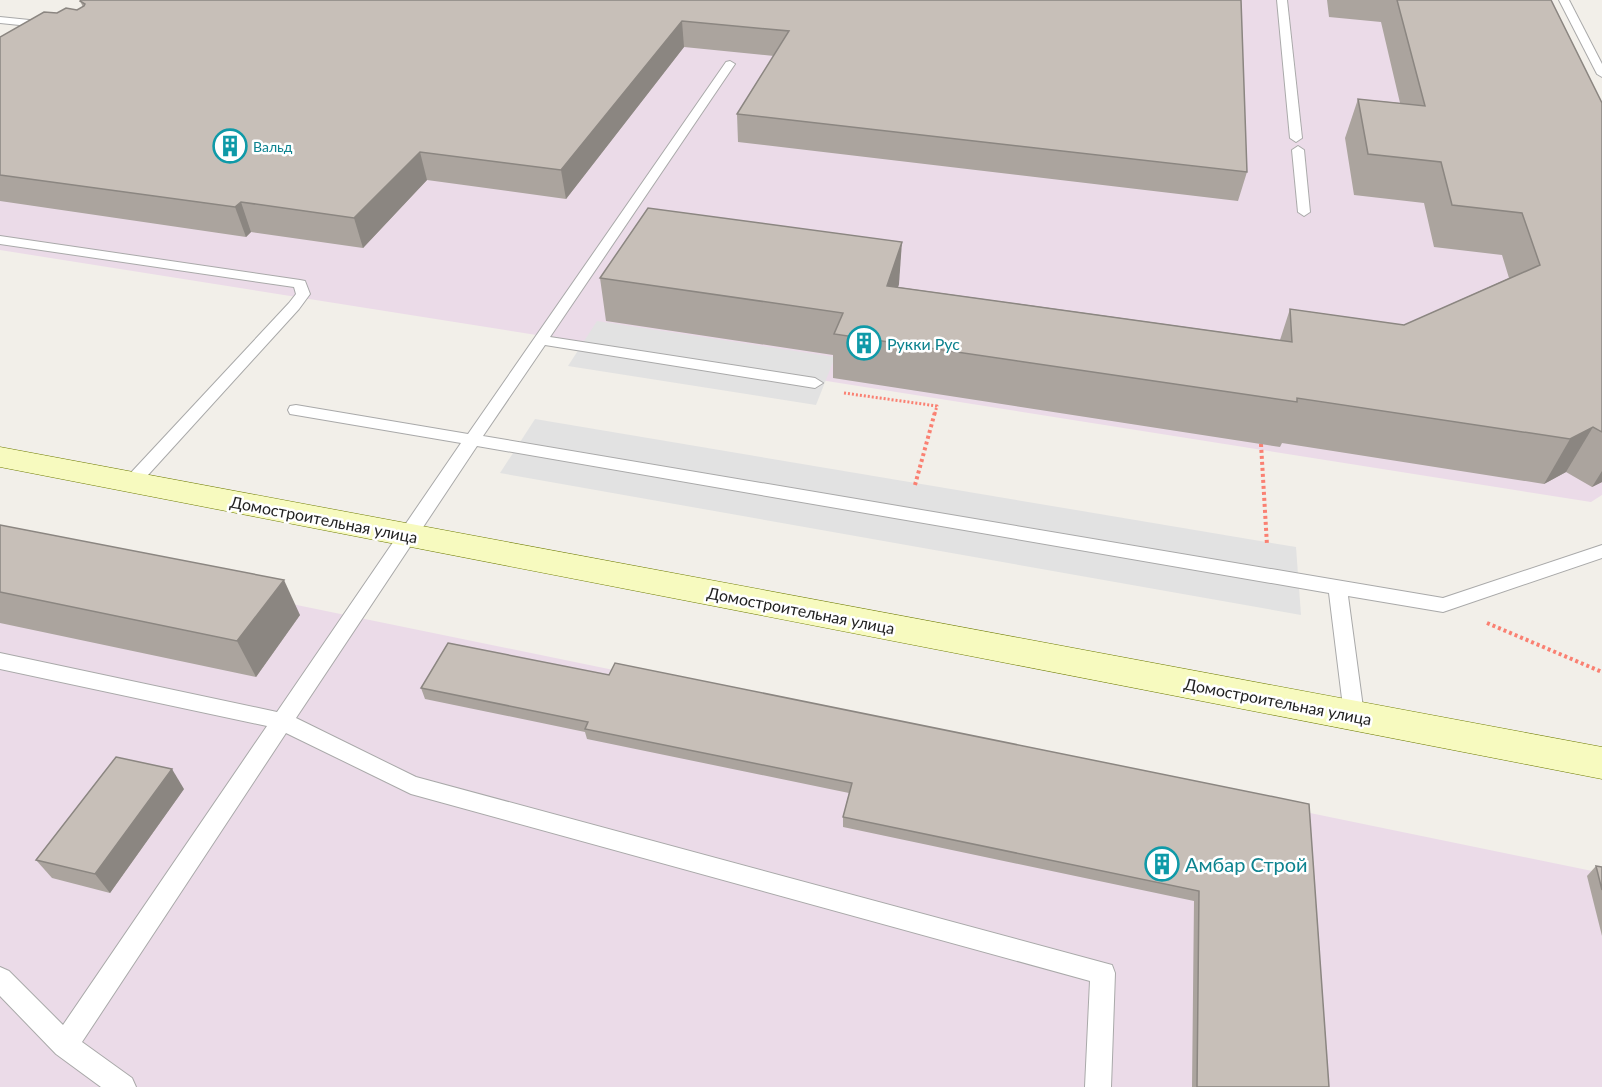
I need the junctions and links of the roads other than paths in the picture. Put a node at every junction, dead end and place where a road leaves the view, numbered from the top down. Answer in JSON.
{"nodes":[{"id":1,"x":1282,"y":0,"type":"edge"},
{"id":2,"x":1564,"y":0,"type":"edge"},
{"id":3,"x":0,"y":20,"type":"edge"},
{"id":4,"x":55,"y":26,"type":"edge"},
{"id":5,"x":730,"y":64,"type":"dead end"},
{"id":6,"x":1602,"y":74,"type":"edge"},
{"id":7,"x":1304,"y":212,"type":"dead end"},
{"id":8,"x":0,"y":240,"type":"edge"},
{"id":9,"x":541,"y":340,"type":"junction"},
{"id":10,"x":815,"y":383,"type":"road end"},
{"id":11,"x":296,"y":410,"type":"dead end"},
{"id":12,"x":473,"y":440,"type":"junction"},
{"id":13,"x":0,"y":457,"type":"edge"},
{"id":14,"x":132,"y":482,"type":"junction"},
{"id":15,"x":407,"y":535,"type":"junction"},
{"id":16,"x":1602,"y":551,"type":"edge"},
{"id":17,"x":1338,"y":587,"type":"junction"},
{"id":18,"x":0,"y":661,"type":"edge"},
{"id":19,"x":1354,"y":715,"type":"junction"},
{"id":20,"x":282,"y":721,"type":"junction"},
{"id":21,"x":1602,"y":763,"type":"edge"},
{"id":22,"x":0,"y":979,"type":"edge"},
{"id":23,"x":66,"y":1045,"type":"junction"},
{"id":24,"x":123,"y":1087,"type":"edge"},
{"id":25,"x":1098,"y":1087,"type":"edge"}],
"edges":[{"from":1,"to":7,"type":"lane"},
{"from":2,"to":6,"type":"lane"},
{"from":3,"to":4,"type":"lane"},
{"from":5,"to":9,"type":"lane"},
{"from":8,"to":14,"type":"lane"},
{"from":9,"to":10,"type":"lane"},
{"from":9,"to":12,"type":"lane"},
{"from":11,"to":12,"type":"lane"},
{"from":12,"to":15,"type":"lane"},
{"from":12,"to":17,"type":"lane"},
{"from":13,"to":14,"type":"street","name":"Домостроительная улица"},
{"from":14,"to":15,"type":"street","name":"Домостроительная улица"},
{"from":15,"to":19,"type":"street","name":"Домостроительная улица"},
{"from":15,"to":20,"type":"lane"},
{"from":16,"to":17,"type":"lane"},
{"from":17,"to":19,"type":"lane"},
{"from":18,"to":20,"type":"lane"},
{"from":19,"to":21,"type":"street","name":"Домостроительная улица"},
{"from":20,"to":23,"type":"lane"},
{"from":20,"to":25,"type":"lane"},
{"from":22,"to":23,"type":"lane"},
{"from":23,"to":24,"type":"lane"}]}
